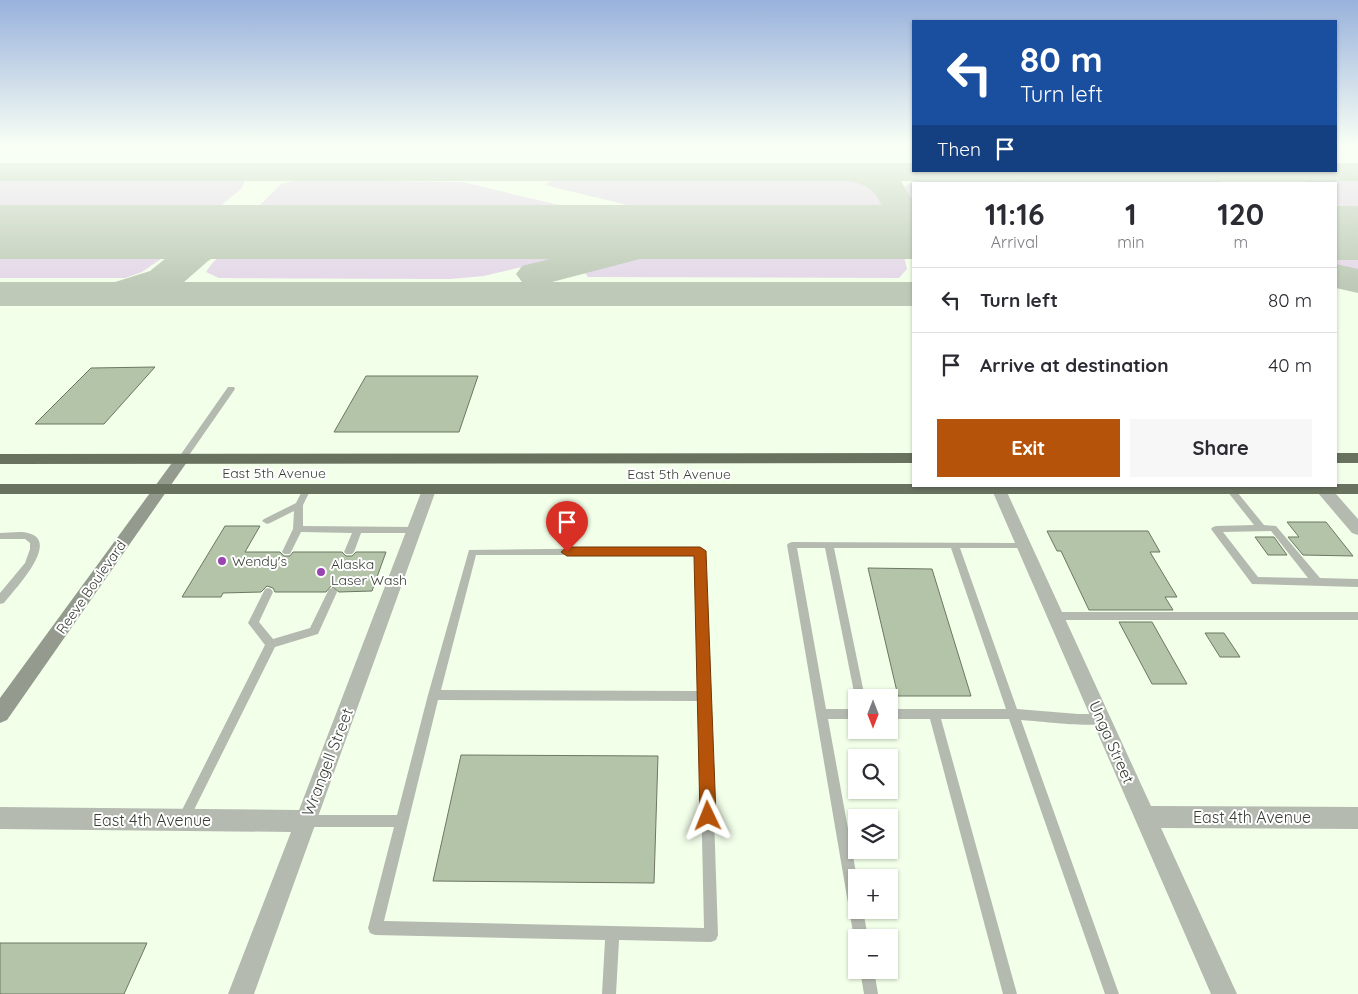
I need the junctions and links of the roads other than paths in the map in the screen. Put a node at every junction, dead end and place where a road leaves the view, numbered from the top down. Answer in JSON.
{"nodes":[{"id":1,"x":231,"y":389,"type":"dead end"},
{"id":2,"x":912,"y":458,"type":"edge"},
{"id":3,"x":1337,"y":458,"type":"edge"},
{"id":4,"x":1358,"y":458,"type":"edge"},
{"id":5,"x":0,"y":459,"type":"edge"},
{"id":6,"x":182,"y":459,"type":"junction"},
{"id":7,"x":0,"y":489,"type":"edge"},
{"id":8,"x":161,"y":489,"type":"junction"},
{"id":9,"x":307,"y":489,"type":"junction"},
{"id":10,"x":1230,"y":489,"type":"junction"},
{"id":11,"x":1323,"y":489,"type":"junction"},
{"id":12,"x":1358,"y":489,"type":"edge"},
{"id":13,"x":429,"y":490,"type":"junction"},
{"id":14,"x":999,"y":490,"type":"junction"},
{"id":15,"x":299,"y":505,"type":"junction"},
{"id":16,"x":267,"y":522,"type":"dead end"},
{"id":17,"x":1261,"y":528,"type":"junction"},
{"id":18,"x":298,"y":529,"type":"junction"},
{"id":19,"x":1358,"y":529,"type":"edge"},
{"id":20,"x":358,"y":530,"type":"junction"},
{"id":21,"x":416,"y":530,"type":"junction"},
{"id":22,"x":0,"y":536,"type":"edge"},
{"id":23,"x":829,"y":545,"type":"junction"},
{"id":24,"x":954,"y":545,"type":"junction"},
{"id":25,"x":1024,"y":545,"type":"junction"},
{"id":26,"x":287,"y":552,"type":"dead end"},
{"id":27,"x":349,"y":552,"type":"dead end"},
{"id":28,"x":1318,"y":582,"type":"junction"},
{"id":29,"x":1358,"y":583,"type":"edge"},
{"id":30,"x":268,"y":592,"type":"dead end"},
{"id":31,"x":332,"y":592,"type":"dead end"},
{"id":32,"x":0,"y":600,"type":"edge"},
{"id":33,"x":1057,"y":616,"type":"junction"},
{"id":34,"x":1358,"y":616,"type":"edge"},
{"id":35,"x":271,"y":644,"type":"junction"},
{"id":36,"x":858,"y":689,"type":"edge"},
{"id":37,"x":434,"y":696,"type":"junction"},
{"id":38,"x":704,"y":696,"type":"junction"},
{"id":39,"x":0,"y":714,"type":"edge"},
{"id":40,"x":822,"y":714,"type":"junction"},
{"id":41,"x":848,"y":714,"type":"edge"},
{"id":42,"x":898,"y":714,"type":"edge"},
{"id":43,"x":934,"y":714,"type":"junction"},
{"id":44,"x":1013,"y":714,"type":"junction"},
{"id":45,"x":1102,"y":718,"type":"junction"},
{"id":46,"x":1145,"y":817,"type":"junction"},
{"id":47,"x":0,"y":818,"type":"edge"},
{"id":48,"x":1358,"y":818,"type":"edge"},
{"id":49,"x":183,"y":820,"type":"junction"},
{"id":50,"x":304,"y":821,"type":"junction"},
{"id":51,"x":403,"y":821,"type":"junction"},
{"id":52,"x":859,"y":929,"type":"edge"},
{"id":53,"x":612,"y":934,"type":"junction"},
{"id":54,"x":868,"y":979,"type":"edge"},
{"id":55,"x":241,"y":994,"type":"edge"},
{"id":56,"x":609,"y":994,"type":"edge"},
{"id":57,"x":871,"y":994,"type":"edge"},
{"id":58,"x":1010,"y":994,"type":"edge"},
{"id":59,"x":1112,"y":994,"type":"edge"},
{"id":60,"x":1224,"y":994,"type":"edge"}],
"edges":[{"from":1,"to":6,"type":"lane"},
{"from":2,"to":6,"type":"highway","name":"East 5th Avenue"},
{"from":3,"to":4,"type":"highway"},
{"from":5,"to":6,"type":"highway","name":"East 5th Avenue"},
{"from":6,"to":8,"type":"street","name":"Reeve Boulevard"},
{"from":7,"to":8,"type":"highway","name":"East 5th Avenue"},
{"from":8,"to":9,"type":"highway","name":"East 5th Avenue"},
{"from":8,"to":39,"type":"street","name":"Reeve Boulevard"},
{"from":9,"to":13,"type":"highway","name":"East 5th Avenue"},
{"from":9,"to":15,"type":"lane"},
{"from":10,"to":11,"type":"highway","name":"East 5th Avenue"},
{"from":10,"to":14,"type":"highway","name":"East 5th Avenue"},
{"from":10,"to":17,"type":"lane"},
{"from":11,"to":12,"type":"highway","name":"East 5th Avenue"},
{"from":11,"to":19,"type":"street"},
{"from":13,"to":14,"type":"highway","name":"East 5th Avenue"},
{"from":13,"to":21,"type":"street","name":"Wrangell Street"},
{"from":14,"to":25,"type":"street","name":"Unga Street"},
{"from":15,"to":16,"type":"lane"},
{"from":15,"to":18,"type":"lane"},
{"from":17,"to":28,"type":"lane"},
{"from":17,"to":28,"type":"lane"},
{"from":18,"to":20,"type":"lane"},
{"from":18,"to":26,"type":"lane"},
{"from":20,"to":21,"type":"lane"},
{"from":20,"to":27,"type":"lane"},
{"from":21,"to":50,"type":"street","name":"Wrangell Street"},
{"from":22,"to":32,"type":"lane"},
{"from":23,"to":24,"type":"lane"},
{"from":23,"to":36,"type":"lane"},
{"from":23,"to":40,"type":"lane"},
{"from":24,"to":25,"type":"lane"},
{"from":24,"to":44,"type":"lane"},
{"from":25,"to":33,"type":"street","name":"Unga Street"},
{"from":28,"to":29,"type":"lane"},
{"from":30,"to":35,"type":"lane"},
{"from":31,"to":35,"type":"lane"},
{"from":33,"to":34,"type":"lane"},
{"from":33,"to":45,"type":"street","name":"Unga Street"},
{"from":35,"to":49,"type":"lane"},
{"from":37,"to":38,"type":"lane"},
{"from":37,"to":38,"type":"lane"},
{"from":37,"to":51,"type":"lane"},
{"from":38,"to":53,"type":"lane"},
{"from":40,"to":41,"type":"lane"},
{"from":40,"to":52,"type":"lane"},
{"from":42,"to":43,"type":"lane"},
{"from":43,"to":44,"type":"lane"},
{"from":43,"to":58,"type":"lane"},
{"from":44,"to":45,"type":"lane"},
{"from":44,"to":59,"type":"lane"},
{"from":45,"to":46,"type":"street","name":"Unga Street"},
{"from":46,"to":48,"type":"street","name":"East 4th Avenue"},
{"from":46,"to":60,"type":"street","name":"Unga Street"},
{"from":47,"to":49,"type":"street","name":"East 4th Avenue"},
{"from":49,"to":50,"type":"street","name":"East 4th Avenue"},
{"from":50,"to":51,"type":"lane"},
{"from":50,"to":55,"type":"street","name":"Wrangell Street"},
{"from":51,"to":53,"type":"lane"},
{"from":53,"to":56,"type":"lane"},
{"from":54,"to":57,"type":"lane"}]}
